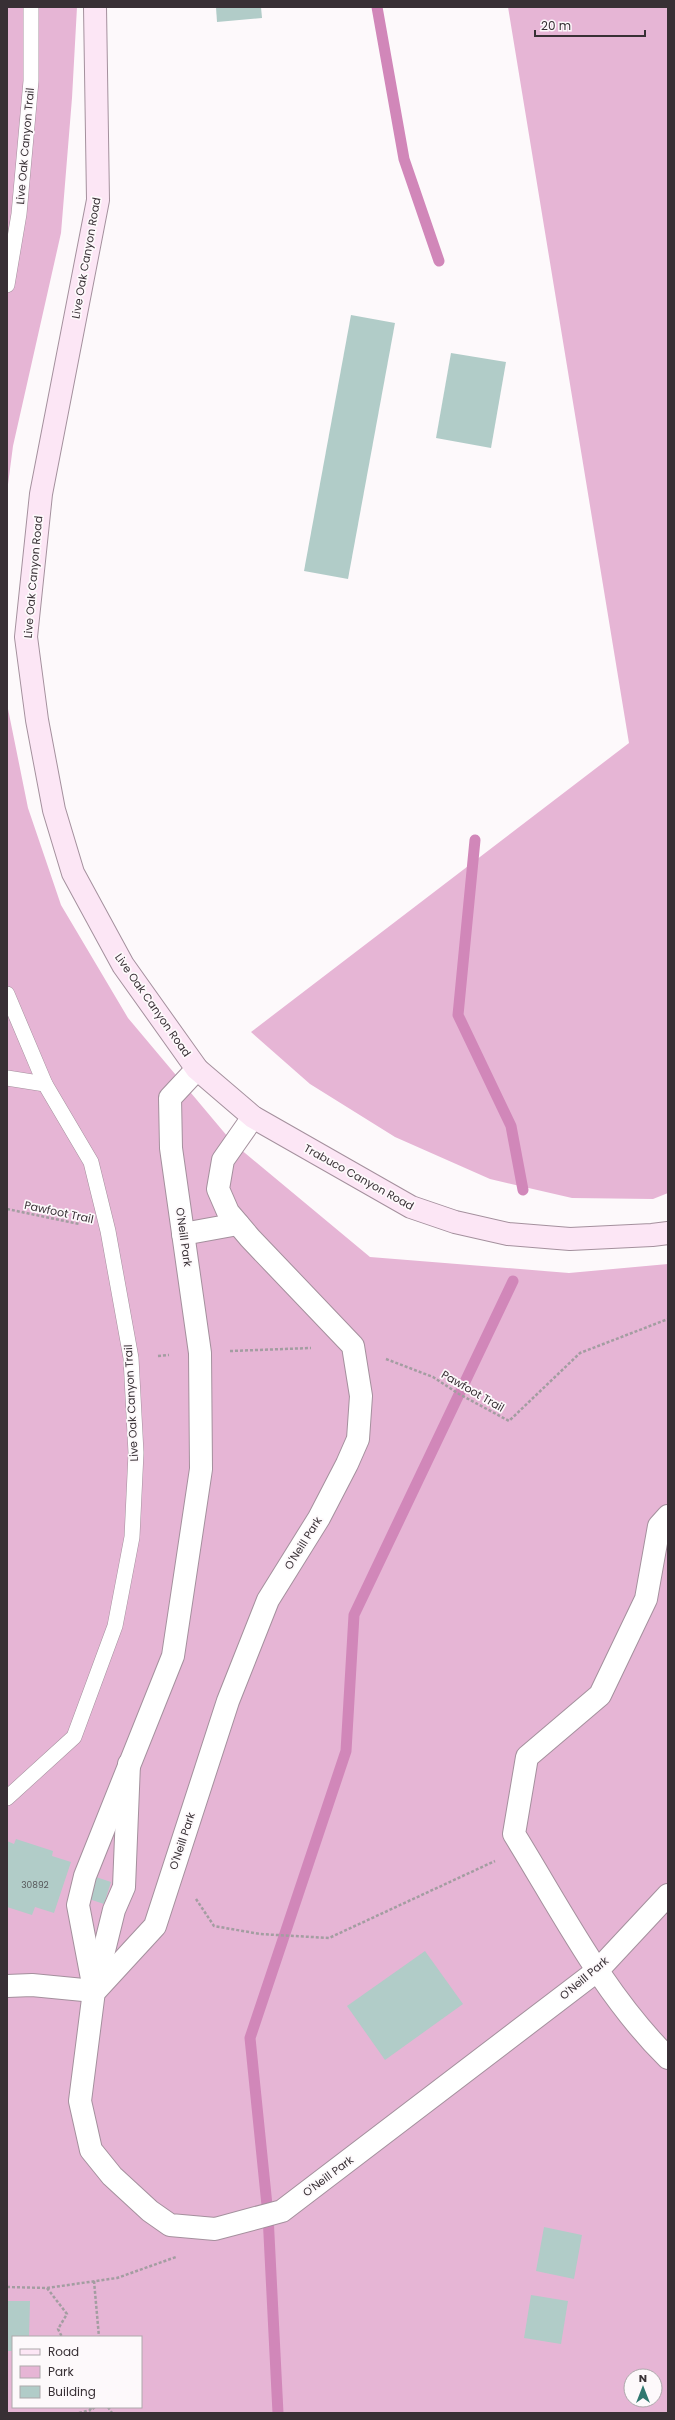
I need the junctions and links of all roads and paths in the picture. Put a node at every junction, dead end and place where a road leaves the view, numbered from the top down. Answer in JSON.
{"nodes":[{"id":1,"x":30,"y":7,"type":"edge"},
{"id":2,"x":95,"y":7,"type":"edge"},
{"id":3,"x":7,"y":285,"type":"edge"},
{"id":4,"x":7,"y":994,"type":"edge"},
{"id":5,"x":197,"y":1069,"type":"junction"},
{"id":6,"x":7,"y":1078,"type":"edge"},
{"id":7,"x":46,"y":1084,"type":"junction"},
{"id":8,"x":253,"y":1117,"type":"junction"},
{"id":9,"x":289,"y":1137,"type":"joint"},
{"id":10,"x":7,"y":1209,"type":"edge"},
{"id":11,"x":238,"y":1224,"type":"junction"},
{"id":12,"x":108,"y":1231,"type":"junction"},
{"id":13,"x":668,"y":1233,"type":"edge"},
{"id":14,"x":183,"y":1234,"type":"junction"},
{"id":15,"x":668,"y":1319,"type":"edge"},
{"id":16,"x":354,"y":1346,"type":"junction"},
{"id":17,"x":241,"y":1351,"type":"dead end"},
{"id":18,"x":668,"y":1516,"type":"edge"},
{"id":19,"x":129,"y":1764,"type":"junction"},
{"id":20,"x":7,"y":1798,"type":"edge"},
{"id":21,"x":523,"y":1848,"type":"junction"},
{"id":22,"x":668,"y":1895,"type":"edge"},
{"id":23,"x":162,"y":1902,"type":"junction"},
{"id":24,"x":598,"y":1970,"type":"junction"},
{"id":25,"x":7,"y":1986,"type":"edge"},
{"id":26,"x":94,"y":1992,"type":"junction"},
{"id":27,"x":668,"y":2058,"type":"edge"},
{"id":28,"x":215,"y":2229,"type":"junction"},
{"id":29,"x":94,"y":2281,"type":"junction"},
{"id":30,"x":7,"y":2287,"type":"edge"},
{"id":31,"x":47,"y":2288,"type":"junction"},
{"id":32,"x":62,"y":2336,"type":"edge"},
{"id":33,"x":99,"y":2336,"type":"edge"},
{"id":34,"x":90,"y":2408,"type":"edge"},
{"id":35,"x":79,"y":2413,"type":"edge"}],
"edges":[{"from":1,"to":3,"type":"lane","name":"Live Oak Canyon Trail"},
{"from":2,"to":5,"type":"main road","name":"Live Oak Canyon Road"},
{"from":4,"to":7,"type":"lane","name":"Live Oak Canyon Trail"},
{"from":5,"to":8,"type":"main road","name":"Live Oak Canyon Road"},
{"from":5,"to":14,"type":"street","name":"O'Neill Park"},
{"from":6,"to":7,"type":"lane"},
{"from":7,"to":12,"type":"lane","name":"Live Oak Canyon Trail"},
{"from":8,"to":9,"type":"main road","name":"Live Oak Canyon Road"},
{"from":8,"to":11,"type":"street"},
{"from":9,"to":13,"type":"main road","name":"Trabuco Canyon Road"},
{"from":10,"to":12,"type":"path","name":"Pawfoot Trail"},
{"from":11,"to":14,"type":"street"},
{"from":11,"to":16,"type":"street"},
{"from":12,"to":20,"type":"lane","name":"Live Oak Canyon Trail"},
{"from":14,"to":19,"type":"street","name":"O'Neill Park"},
{"from":15,"to":16,"type":"path","name":"Pawfoot Trail"},
{"from":16,"to":17,"type":"path","name":"Pawfoot Trail"},
{"from":16,"to":23,"type":"street","name":"O'Neill Park"},
{"from":18,"to":21,"type":"street"},
{"from":19,"to":26,"type":"street","name":"O'Neill Park"},
{"from":19,"to":26,"type":"street","name":"O'Neill Park"},
{"from":21,"to":23,"type":"path"},
{"from":21,"to":24,"type":"street"},
{"from":22,"to":24,"type":"street","name":"O'Neill Park"},
{"from":23,"to":26,"type":"street","name":"O'Neill Park"},
{"from":24,"to":27,"type":"street"},
{"from":24,"to":28,"type":"street","name":"O'Neill Park"},
{"from":25,"to":26,"type":"street"},
{"from":26,"to":28,"type":"street","name":"O'Neill Park"},
{"from":28,"to":29,"type":"path"},
{"from":29,"to":31,"type":"path"},
{"from":29,"to":33,"type":"path"},
{"from":30,"to":31,"type":"path"},
{"from":31,"to":32,"type":"path"},
{"from":34,"to":35,"type":"path"}]}
